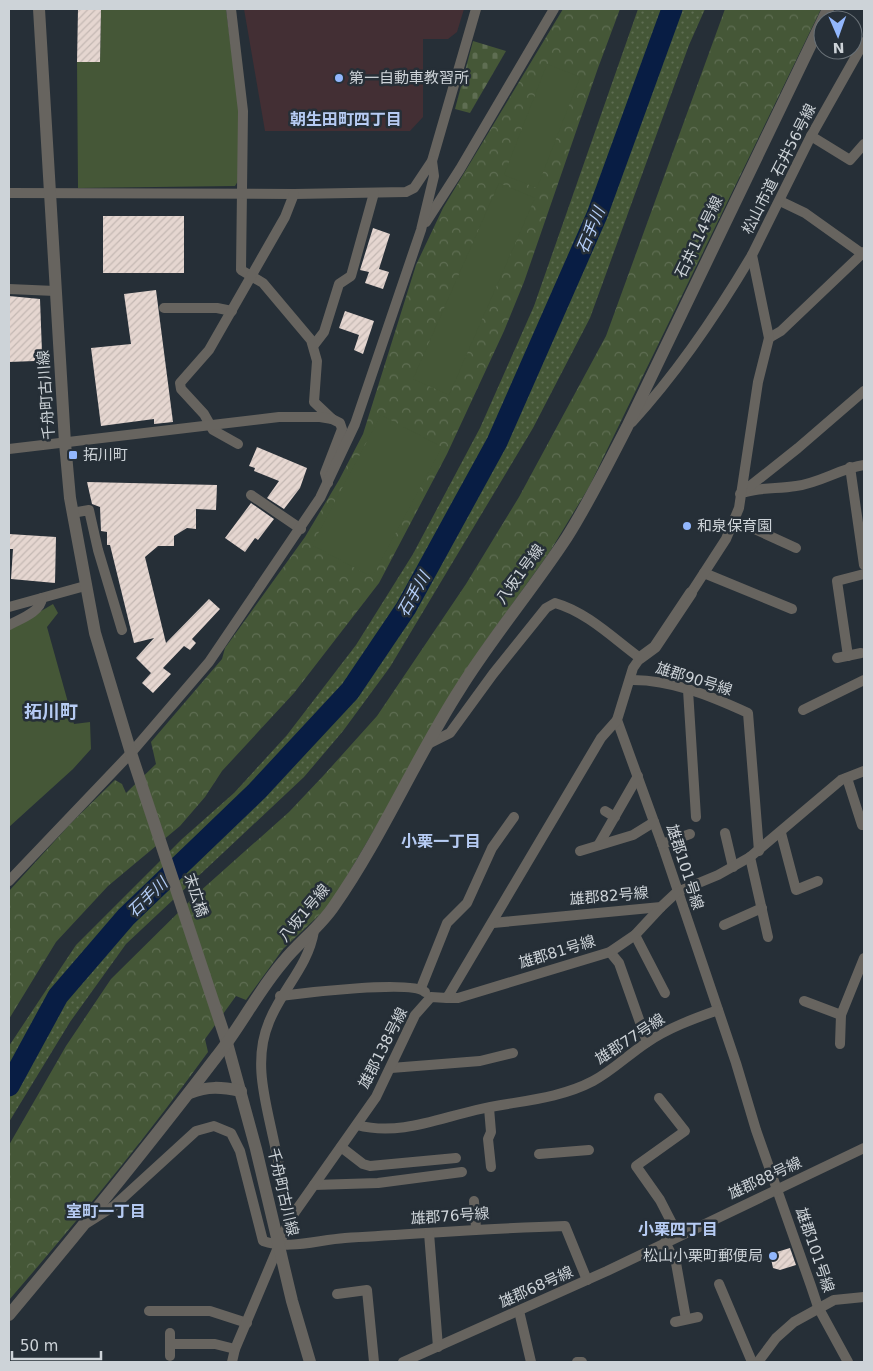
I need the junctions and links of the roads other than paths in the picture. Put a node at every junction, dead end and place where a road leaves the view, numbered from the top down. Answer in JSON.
{"nodes":[{"id":1,"x":38,"y":9,"type":"edge"},
{"id":2,"x":231,"y":9,"type":"edge"},
{"id":3,"x":476,"y":9,"type":"edge"},
{"id":4,"x":554,"y":9,"type":"edge"},
{"id":5,"x":828,"y":9,"type":"edge"},
{"id":6,"x":864,"y":42,"type":"edge"},
{"id":7,"x":811,"y":136,"type":"junction"},
{"id":8,"x":864,"y":144,"type":"edge"},
{"id":9,"x":432,"y":161,"type":"junction"},
{"id":10,"x":9,"y":193,"type":"edge"},
{"id":11,"x":50,"y":193,"type":"junction"},
{"id":12,"x":241,"y":193,"type":"junction"},
{"id":13,"x":374,"y":193,"type":"junction"},
{"id":14,"x":294,"y":194,"type":"junction"},
{"id":15,"x":780,"y":201,"type":"junction"},
{"id":16,"x":421,"y":230,"type":"junction"},
{"id":17,"x":864,"y":254,"type":"edge"},
{"id":18,"x":752,"y":255,"type":"junction"},
{"id":19,"x":252,"y":277,"type":"junction"},
{"id":20,"x":9,"y":289,"type":"edge"},
{"id":21,"x":55,"y":291,"type":"junction"},
{"id":22,"x":164,"y":308,"type":"dead end"},
{"id":23,"x":232,"y":311,"type":"junction"},
{"id":24,"x":769,"y":338,"type":"junction"},
{"id":25,"x":314,"y":345,"type":"junction"},
{"id":26,"x":864,"y":391,"type":"edge"},
{"id":27,"x":332,"y":418,"type":"junction"},
{"id":28,"x":208,"y":425,"type":"junction"},
{"id":29,"x":627,"y":427,"type":"junction"},
{"id":30,"x":65,"y":443,"type":"junction"},
{"id":31,"x":238,"y":444,"type":"dead end"},
{"id":32,"x":9,"y":449,"type":"edge"},
{"id":33,"x":864,"y":465,"type":"edge"},
{"id":34,"x":850,"y":467,"type":"junction"},
{"id":35,"x":600,"y":480,"type":"joint"},
{"id":36,"x":328,"y":483,"type":"junction"},
{"id":37,"x":740,"y":494,"type":"junction"},
{"id":38,"x":252,"y":495,"type":"dead end"},
{"id":39,"x":72,"y":513,"type":"junction"},
{"id":40,"x":735,"y":520,"type":"junction"},
{"id":41,"x":301,"y":529,"type":"junction"},
{"id":42,"x":796,"y":548,"type":"dead end"},
{"id":43,"x":864,"y":565,"type":"edge"},
{"id":44,"x":704,"y":573,"type":"junction"},
{"id":45,"x":864,"y":574,"type":"edge"},
{"id":46,"x":85,"y":586,"type":"junction"},
{"id":47,"x":691,"y":593,"type":"joint"},
{"id":48,"x":42,"y":598,"type":"junction"},
{"id":49,"x":9,"y":607,"type":"edge"},
{"id":50,"x":792,"y":609,"type":"dead end"},
{"id":51,"x":9,"y":625,"type":"edge"},
{"id":52,"x":122,"y":630,"type":"dead end"},
{"id":53,"x":861,"y":653,"type":"dead end"},
{"id":54,"x":640,"y":658,"type":"junction"},
{"id":55,"x":630,"y":680,"type":"junction"},
{"id":56,"x":864,"y":680,"type":"edge"},
{"id":57,"x":688,"y":690,"type":"junction"},
{"id":58,"x":803,"y":710,"type":"dead end"},
{"id":59,"x":617,"y":720,"type":"junction"},
{"id":60,"x":428,"y":744,"type":"junction"},
{"id":61,"x":131,"y":753,"type":"junction"},
{"id":62,"x":138,"y":770,"type":"joint"},
{"id":63,"x":864,"y":771,"type":"edge"},
{"id":64,"x":638,"y":776,"type":"junction"},
{"id":65,"x":847,"y":778,"type":"junction"},
{"id":66,"x":604,"y":811,"type":"dead end"},
{"id":67,"x":514,"y":817,"type":"dead end"},
{"id":68,"x":615,"y":817,"type":"junction"},
{"id":69,"x":696,"y":817,"type":"dead end"},
{"id":70,"x":654,"y":822,"type":"junction"},
{"id":71,"x":862,"y":825,"type":"dead end"},
{"id":72,"x":725,"y":833,"type":"dead end"},
{"id":73,"x":781,"y":833,"type":"junction"},
{"id":74,"x":690,"y":834,"type":"dead end"},
{"id":75,"x":599,"y":844,"type":"junction"},
{"id":76,"x":662,"y":844,"type":"junction"},
{"id":77,"x":580,"y":851,"type":"dead end"},
{"id":78,"x":754,"y":854,"type":"junction"},
{"id":79,"x":733,"y":867,"type":"junction"},
{"id":80,"x":9,"y":881,"type":"edge"},
{"id":81,"x":818,"y":881,"type":"dead end"},
{"id":82,"x":677,"y":892,"type":"junction"},
{"id":83,"x":661,"y":907,"type":"junction"},
{"id":84,"x":762,"y":908,"type":"junction"},
{"id":85,"x":493,"y":923,"type":"junction"},
{"id":86,"x":724,"y":925,"type":"dead end"},
{"id":87,"x":314,"y":931,"type":"junction"},
{"id":88,"x":635,"y":935,"type":"junction"},
{"id":89,"x":768,"y":937,"type":"dead end"},
{"id":90,"x":610,"y":952,"type":"junction"},
{"id":91,"x":864,"y":958,"type":"edge"},
{"id":92,"x":421,"y":988,"type":"junction"},
{"id":93,"x":665,"y":993,"type":"dead end"},
{"id":94,"x":280,"y":996,"type":"junction"},
{"id":95,"x":431,"y":997,"type":"junction"},
{"id":96,"x":448,"y":998,"type":"junction"},
{"id":97,"x":804,"y":1002,"type":"dead end"},
{"id":98,"x":718,"y":1010,"type":"junction"},
{"id":99,"x":841,"y":1014,"type":"junction"},
{"id":100,"x":223,"y":1030,"type":"joint"},
{"id":101,"x":647,"y":1042,"type":"junction"},
{"id":102,"x":227,"y":1043,"type":"junction"},
{"id":103,"x":840,"y":1044,"type":"dead end"},
{"id":104,"x":513,"y":1053,"type":"dead end"},
{"id":105,"x":391,"y":1068,"type":"junction"},
{"id":106,"x":240,"y":1091,"type":"junction"},
{"id":107,"x":188,"y":1094,"type":"junction"},
{"id":108,"x":659,"y":1098,"type":"dead end"},
{"id":109,"x":490,"y":1108,"type":"junction"},
{"id":110,"x":357,"y":1124,"type":"junction"},
{"id":111,"x":341,"y":1147,"type":"junction"},
{"id":112,"x":864,"y":1148,"type":"edge"},
{"id":113,"x":589,"y":1150,"type":"dead end"},
{"id":114,"x":539,"y":1154,"type":"dead end"},
{"id":115,"x":456,"y":1158,"type":"dead end"},
{"id":116,"x":491,"y":1167,"type":"dead end"},
{"id":117,"x":462,"y":1172,"type":"dead end"},
{"id":118,"x":314,"y":1185,"type":"junction"},
{"id":119,"x":778,"y":1190,"type":"junction"},
{"id":120,"x":474,"y":1201,"type":"dead end"},
{"id":121,"x":290,"y":1219,"type":"junction"},
{"id":122,"x":82,"y":1226,"type":"junction"},
{"id":123,"x":476,"y":1228,"type":"junction"},
{"id":124,"x":429,"y":1233,"type":"junction"},
{"id":125,"x":678,"y":1235,"type":"junction"},
{"id":126,"x":665,"y":1242,"type":"junction"},
{"id":127,"x":279,"y":1246,"type":"junction"},
{"id":128,"x":587,"y":1280,"type":"junction"},
{"id":129,"x":719,"y":1284,"type":"dead end"},
{"id":130,"x":337,"y":1294,"type":"dead end"},
{"id":131,"x":864,"y":1297,"type":"edge"},
{"id":132,"x":818,"y":1308,"type":"junction"},
{"id":133,"x":149,"y":1311,"type":"dead end"},
{"id":134,"x":519,"y":1311,"type":"junction"},
{"id":135,"x":9,"y":1315,"type":"edge"},
{"id":136,"x":698,"y":1317,"type":"dead end"},
{"id":137,"x":686,"y":1319,"type":"junction"},
{"id":138,"x":675,"y":1322,"type":"dead end"},
{"id":139,"x":247,"y":1323,"type":"junction"},
{"id":140,"x":170,"y":1333,"type":"dead end"},
{"id":141,"x":170,"y":1344,"type":"junction"},
{"id":142,"x":438,"y":1347,"type":"junction"},
{"id":143,"x":235,"y":1349,"type":"junction"},
{"id":144,"x":170,"y":1356,"type":"dead end"},
{"id":145,"x":232,"y":1362,"type":"edge"},
{"id":146,"x":310,"y":1362,"type":"edge"},
{"id":147,"x":374,"y":1362,"type":"edge"},
{"id":148,"x":403,"y":1362,"type":"edge"},
{"id":149,"x":531,"y":1362,"type":"edge"},
{"id":150,"x":577,"y":1362,"type":"edge"},
{"id":151,"x":582,"y":1362,"type":"edge"},
{"id":152,"x":758,"y":1362,"type":"edge"},
{"id":153,"x":848,"y":1362,"type":"edge"}],
"edges":[{"from":1,"to":11,"type":"street","name":"千舟町古川線"},
{"from":2,"to":12,"type":"street"},
{"from":3,"to":9,"type":"street"},
{"from":4,"to":16,"type":"street"},
{"from":5,"to":29,"type":"street","name":"石井114号線"},
{"from":6,"to":7,"type":"street","name":"松山市道 石井56号線"},
{"from":7,"to":8,"type":"street"},
{"from":7,"to":15,"type":"street","name":"松山市道 石井56号線"},
{"from":9,"to":13,"type":"street"},
{"from":9,"to":16,"type":"street"},
{"from":10,"to":11,"type":"street"},
{"from":11,"to":12,"type":"street"},
{"from":11,"to":21,"type":"street","name":"千舟町古川線"},
{"from":12,"to":14,"type":"street"},
{"from":12,"to":19,"type":"street"},
{"from":13,"to":14,"type":"street"},
{"from":13,"to":25,"type":"street"},
{"from":14,"to":19,"type":"street"},
{"from":15,"to":17,"type":"street"},
{"from":15,"to":18,"type":"street","name":"松山市道 石井56号線"},
{"from":16,"to":36,"type":"street"},
{"from":17,"to":24,"type":"street"},
{"from":18,"to":24,"type":"street","name":"松山市道 石井56号線"},
{"from":18,"to":29,"type":"street"},
{"from":19,"to":23,"type":"street"},
{"from":19,"to":25,"type":"street"},
{"from":20,"to":21,"type":"street"},
{"from":21,"to":30,"type":"street","name":"千舟町古川線"},
{"from":22,"to":23,"type":"street"},
{"from":23,"to":28,"type":"street"},
{"from":24,"to":37,"type":"street","name":"松山市道 石井56号線"},
{"from":25,"to":27,"type":"street"},
{"from":26,"to":37,"type":"street"},
{"from":27,"to":28,"type":"street"},
{"from":27,"to":36,"type":"street"},
{"from":28,"to":30,"type":"street"},
{"from":28,"to":31,"type":"street"},
{"from":29,"to":35,"type":"street","name":"石井114号線"},
{"from":30,"to":32,"type":"street"},
{"from":30,"to":39,"type":"street","name":"千舟町古川線"},
{"from":33,"to":34,"type":"street"},
{"from":34,"to":37,"type":"street"},
{"from":34,"to":43,"type":"street"},
{"from":35,"to":60,"type":"street","name":"八坂1号線"},
{"from":36,"to":41,"type":"street"},
{"from":37,"to":40,"type":"street","name":"松山市道 石井56号線"},
{"from":38,"to":41,"type":"street"},
{"from":39,"to":46,"type":"street","name":"千舟町古川線"},
{"from":39,"to":52,"type":"street"},
{"from":40,"to":42,"type":"street"},
{"from":40,"to":44,"type":"street","name":"松山市道 石井56号線"},
{"from":41,"to":61,"type":"street"},
{"from":44,"to":47,"type":"street","name":"松山市道 石井56号線"},
{"from":44,"to":50,"type":"street"},
{"from":45,"to":53,"type":"street"},
{"from":46,"to":48,"type":"street"},
{"from":46,"to":61,"type":"street","name":"千舟町古川線"},
{"from":47,"to":54,"type":"street"},
{"from":48,"to":49,"type":"street"},
{"from":48,"to":51,"type":"street"},
{"from":54,"to":55,"type":"street"},
{"from":54,"to":60,"type":"street"},
{"from":55,"to":57,"type":"street","name":"雄郡90号線"},
{"from":55,"to":59,"type":"street"},
{"from":56,"to":58,"type":"street"},
{"from":57,"to":69,"type":"street"},
{"from":57,"to":78,"type":"street","name":"雄郡90号線"},
{"from":59,"to":64,"type":"street","name":"雄郡101号線"},
{"from":59,"to":85,"type":"street"},
{"from":60,"to":87,"type":"street","name":"八坂1号線"},
{"from":61,"to":62,"type":"street","name":"千舟町古川線"},
{"from":61,"to":80,"type":"street"},
{"from":62,"to":100,"type":"street","name":"末広橋"},
{"from":63,"to":65,"type":"street","name":"雄郡82号線"},
{"from":64,"to":68,"type":"street"},
{"from":64,"to":70,"type":"street","name":"雄郡101号線"},
{"from":65,"to":71,"type":"street"},
{"from":65,"to":73,"type":"street","name":"雄郡82号線"},
{"from":66,"to":68,"type":"street"},
{"from":67,"to":92,"type":"street"},
{"from":68,"to":75,"type":"street"},
{"from":70,"to":75,"type":"street"},
{"from":70,"to":76,"type":"street","name":"雄郡101号線"},
{"from":72,"to":79,"type":"street"},
{"from":73,"to":78,"type":"street","name":"雄郡82号線"},
{"from":73,"to":81,"type":"street"},
{"from":74,"to":76,"type":"street"},
{"from":75,"to":77,"type":"street"},
{"from":76,"to":82,"type":"street","name":"雄郡101号線"},
{"from":78,"to":79,"type":"street","name":"雄郡82号線"},
{"from":78,"to":84,"type":"street"},
{"from":79,"to":82,"type":"street","name":"雄郡82号線"},
{"from":82,"to":83,"type":"street","name":"雄郡82号線"},
{"from":82,"to":98,"type":"street","name":"雄郡101号線"},
{"from":83,"to":85,"type":"street","name":"雄郡82号線"},
{"from":83,"to":88,"type":"street","name":"雄郡81号線"},
{"from":84,"to":86,"type":"street"},
{"from":84,"to":89,"type":"street"},
{"from":85,"to":96,"type":"street"},
{"from":87,"to":94,"type":"street"},
{"from":87,"to":102,"type":"street","name":"八坂1号線"},
{"from":88,"to":90,"type":"street","name":"雄郡81号線"},
{"from":88,"to":93,"type":"street"},
{"from":90,"to":96,"type":"street","name":"雄郡81号線"},
{"from":90,"to":101,"type":"street"},
{"from":91,"to":99,"type":"street"},
{"from":92,"to":94,"type":"street"},
{"from":92,"to":95,"type":"street"},
{"from":94,"to":121,"type":"street"},
{"from":95,"to":96,"type":"street"},
{"from":95,"to":105,"type":"street","name":"雄郡138号線"},
{"from":97,"to":99,"type":"street"},
{"from":98,"to":101,"type":"street","name":"雄郡77号線"},
{"from":98,"to":119,"type":"street","name":"雄郡101号線"},
{"from":99,"to":103,"type":"street"},
{"from":100,"to":102,"type":"street","name":"千舟町古川線"},
{"from":101,"to":109,"type":"street","name":"雄郡77号線"},
{"from":102,"to":106,"type":"street","name":"千舟町古川線"},
{"from":102,"to":107,"type":"street","name":"八坂1号線"},
{"from":104,"to":105,"type":"street"},
{"from":105,"to":110,"type":"street","name":"雄郡138号線"},
{"from":106,"to":107,"type":"street"},
{"from":106,"to":127,"type":"street","name":"千舟町古川線"},
{"from":107,"to":122,"type":"street","name":"八坂1号線"},
{"from":108,"to":125,"type":"street"},
{"from":109,"to":110,"type":"street","name":"雄郡77号線"},
{"from":109,"to":116,"type":"street"},
{"from":110,"to":111,"type":"street","name":"雄郡138号線"},
{"from":111,"to":115,"type":"street"},
{"from":111,"to":118,"type":"street","name":"雄郡138号線"},
{"from":112,"to":119,"type":"street","name":"雄郡88号線"},
{"from":113,"to":114,"type":"street"},
{"from":117,"to":118,"type":"street"},
{"from":118,"to":121,"type":"street","name":"雄郡138号線"},
{"from":119,"to":125,"type":"street","name":"雄郡88号線"},
{"from":119,"to":132,"type":"street","name":"雄郡101号線"},
{"from":120,"to":123,"type":"street"},
{"from":121,"to":127,"type":"street","name":"雄郡138号線"},
{"from":122,"to":127,"type":"street"},
{"from":122,"to":135,"type":"street","name":"八坂1号線"},
{"from":123,"to":124,"type":"street","name":"雄郡76号線"},
{"from":123,"to":128,"type":"street","name":"雄郡76号線"},
{"from":124,"to":127,"type":"street","name":"雄郡76号線"},
{"from":124,"to":142,"type":"street"},
{"from":125,"to":126,"type":"street","name":"雄郡68号線"},
{"from":126,"to":128,"type":"street","name":"雄郡68号線"},
{"from":126,"to":137,"type":"street"},
{"from":127,"to":139,"type":"street","name":"雄郡138号線"},
{"from":127,"to":146,"type":"street","name":"千舟町古川線"},
{"from":128,"to":134,"type":"street","name":"雄郡68号線"},
{"from":129,"to":152,"type":"street"},
{"from":130,"to":147,"type":"street"},
{"from":131,"to":132,"type":"street"},
{"from":132,"to":152,"type":"street"},
{"from":132,"to":153,"type":"street","name":"雄郡101号線"},
{"from":133,"to":139,"type":"street"},
{"from":134,"to":142,"type":"street","name":"雄郡68号線"},
{"from":134,"to":149,"type":"street"},
{"from":136,"to":137,"type":"street"},
{"from":137,"to":138,"type":"street"},
{"from":139,"to":143,"type":"street","name":"雄郡138号線"},
{"from":140,"to":141,"type":"street"},
{"from":141,"to":143,"type":"street"},
{"from":141,"to":144,"type":"street"},
{"from":142,"to":148,"type":"street","name":"雄郡68号線"},
{"from":143,"to":145,"type":"street","name":"雄郡138号線"},
{"from":150,"to":151,"type":"street"}]}
